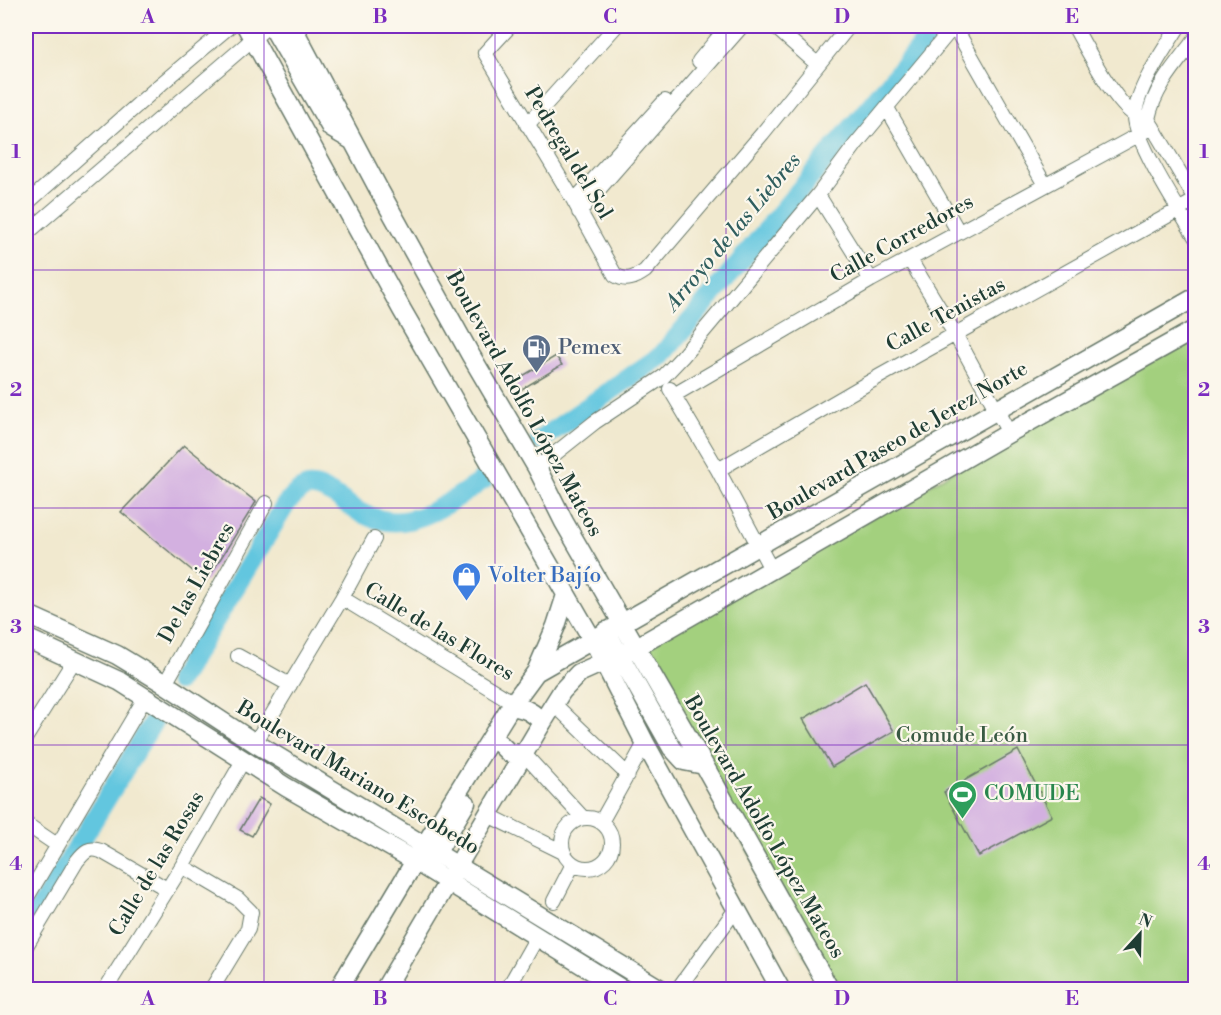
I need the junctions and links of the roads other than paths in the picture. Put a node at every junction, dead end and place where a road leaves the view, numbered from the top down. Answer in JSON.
{"nodes":[{"id":1,"x":230,"y":26,"type":"edge"},
{"id":2,"x":270,"y":26,"type":"edge"},
{"id":3,"x":292,"y":26,"type":"edge"},
{"id":4,"x":510,"y":26,"type":"edge"},
{"id":5,"x":615,"y":26,"type":"edge"},
{"id":6,"x":728,"y":26,"type":"edge"},
{"id":7,"x":742,"y":26,"type":"edge"},
{"id":8,"x":774,"y":26,"type":"edge"},
{"id":9,"x":849,"y":26,"type":"edge"},
{"id":10,"x":954,"y":26,"type":"edge"},
{"id":11,"x":1074,"y":26,"type":"edge"},
{"id":12,"x":1179,"y":26,"type":"edge"},
{"id":13,"x":250,"y":32,"type":"edge"},
{"id":14,"x":1196,"y":39,"type":"edge"},
{"id":15,"x":817,"y":64,"type":"junction"},
{"id":16,"x":887,"y":108,"type":"junction"},
{"id":17,"x":1145,"y":121,"type":"junction"},
{"id":18,"x":527,"y":125,"type":"junction"},
{"id":19,"x":1139,"y":134,"type":"junction"},
{"id":20,"x":353,"y":141,"type":"junction"},
{"id":21,"x":1045,"y":185,"type":"junction"},
{"id":22,"x":818,"y":195,"type":"junction"},
{"id":23,"x":1195,"y":200,"type":"edge"},
{"id":24,"x":26,"y":204,"type":"edge"},
{"id":25,"x":576,"y":207,"type":"junction"},
{"id":26,"x":1179,"y":208,"type":"junction"},
{"id":27,"x":958,"y":231,"type":"junction"},
{"id":28,"x":26,"y":234,"type":"edge"},
{"id":29,"x":1196,"y":238,"type":"edge"},
{"id":30,"x":910,"y":260,"type":"junction"},
{"id":31,"x":871,"y":280,"type":"junction"},
{"id":32,"x":1196,"y":297,"type":"edge"},
{"id":33,"x":1196,"y":329,"type":"edge"},
{"id":34,"x":955,"y":334,"type":"junction"},
{"id":35,"x":663,"y":377,"type":"junction"},
{"id":36,"x":674,"y":395,"type":"junction"},
{"id":37,"x":997,"y":409,"type":"junction"},
{"id":38,"x":1009,"y":433,"type":"junction"},
{"id":39,"x":537,"y":468,"type":"junction"},
{"id":40,"x":717,"y":470,"type":"junction"},
{"id":41,"x":266,"y":503,"type":"dead end"},
{"id":42,"x":374,"y":539,"type":"dead end"},
{"id":43,"x":758,"y":546,"type":"junction"},
{"id":44,"x":771,"y":569,"type":"junction"},
{"id":45,"x":566,"y":595,"type":"junction"},
{"id":46,"x":342,"y":598,"type":"junction"},
{"id":47,"x":26,"y":614,"type":"edge"},
{"id":48,"x":607,"y":631,"type":"junction"},
{"id":49,"x":26,"y":638,"type":"edge"},
{"id":50,"x":620,"y":655,"type":"junction"},
{"id":51,"x":238,"y":656,"type":"dead end"},
{"id":52,"x":75,"y":659,"type":"junction"},
{"id":53,"x":536,"y":672,"type":"junction"},
{"id":54,"x":165,"y":684,"type":"junction"},
{"id":55,"x":290,"y":685,"type":"junction"},
{"id":56,"x":145,"y":698,"type":"junction"},
{"id":57,"x":554,"y":704,"type":"junction"},
{"id":58,"x":511,"y":706,"type":"junction"},
{"id":59,"x":542,"y":723,"type":"junction"},
{"id":60,"x":26,"y":737,"type":"edge"},
{"id":61,"x":255,"y":743,"type":"junction"},
{"id":62,"x":645,"y":743,"type":"junction"},
{"id":63,"x":500,"y":744,"type":"junction"},
{"id":64,"x":524,"y":754,"type":"junction"},
{"id":65,"x":244,"y":759,"type":"junction"},
{"id":66,"x":628,"y":775,"type":"junction"},
{"id":67,"x":488,"y":815,"type":"junction"},
{"id":68,"x":583,"y":818,"type":"junction"},
{"id":69,"x":601,"y":822,"type":"junction"},
{"id":70,"x":26,"y":824,"type":"edge"},
{"id":71,"x":57,"y":844,"type":"junction"},
{"id":72,"x":431,"y":848,"type":"junction"},
{"id":73,"x":563,"y":852,"type":"junction"},
{"id":74,"x":415,"y":861,"type":"junction"},
{"id":75,"x":573,"y":864,"type":"junction"},
{"id":76,"x":182,"y":866,"type":"junction"},
{"id":77,"x":459,"y":866,"type":"junction"},
{"id":78,"x":447,"y":883,"type":"junction"},
{"id":79,"x":167,"y":889,"type":"junction"},
{"id":80,"x":26,"y":899,"type":"edge"},
{"id":81,"x":554,"y":901,"type":"dead end"},
{"id":82,"x":736,"y":909,"type":"junction"},
{"id":83,"x":537,"y":937,"type":"junction"},
{"id":84,"x":26,"y":946,"type":"edge"},
{"id":85,"x":105,"y":990,"type":"edge"},
{"id":86,"x":211,"y":990,"type":"edge"},
{"id":87,"x":338,"y":990,"type":"edge"},
{"id":88,"x":384,"y":990,"type":"edge"},
{"id":89,"x":507,"y":990,"type":"edge"},
{"id":90,"x":623,"y":990,"type":"edge"},
{"id":91,"x":662,"y":990,"type":"edge"},
{"id":92,"x":677,"y":990,"type":"edge"},
{"id":93,"x":781,"y":990,"type":"edge"},
{"id":94,"x":830,"y":990,"type":"edge"}],
"edges":[{"from":1,"to":24,"type":"street"},
{"from":2,"to":13,"type":"street"},
{"from":2,"to":20,"type":"main road"},
{"from":3,"to":20,"type":"main road","name":"Boulevard Adolfo López Mateos"},
{"from":4,"to":18,"type":"street","name":"Pedregal del Sol"},
{"from":5,"to":18,"type":"street"},
{"from":6,"to":25,"type":"street"},
{"from":7,"to":25,"type":"street"},
{"from":8,"to":15,"type":"street"},
{"from":9,"to":15,"type":"street"},
{"from":10,"to":16,"type":"street"},
{"from":10,"to":21,"type":"street"},
{"from":11,"to":17,"type":"street"},
{"from":12,"to":17,"type":"street"},
{"from":13,"to":28,"type":"street"},
{"from":13,"to":45,"type":"main road","name":"Boulevard Adolfo López Mateos"},
{"from":14,"to":17,"type":"street"},
{"from":15,"to":25,"type":"street","name":"Pedregal del Sol"},
{"from":16,"to":22,"type":"street"},
{"from":16,"to":27,"type":"street"},
{"from":17,"to":19,"type":"street","name":"Calle Corredores"},
{"from":17,"to":23,"type":"street"},
{"from":18,"to":25,"type":"street","name":"Pedregal del Sol"},
{"from":19,"to":21,"type":"street","name":"Calle Corredores"},
{"from":19,"to":26,"type":"street"},
{"from":20,"to":39,"type":"main road","name":"Boulevard Adolfo López Mateos"},
{"from":21,"to":27,"type":"street","name":"Calle Corredores"},
{"from":22,"to":31,"type":"street"},
{"from":22,"to":35,"type":"street"},
{"from":23,"to":26,"type":"street","name":"Calle Tenistas"},
{"from":26,"to":29,"type":"street"},
{"from":26,"to":34,"type":"street","name":"Calle Tenistas"},
{"from":27,"to":30,"type":"street","name":"Calle Corredores"},
{"from":30,"to":31,"type":"street","name":"Calle Corredores"},
{"from":30,"to":34,"type":"street"},
{"from":31,"to":36,"type":"street","name":"Calle Corredores"},
{"from":32,"to":37,"type":"main road","name":"Boulevard Paseo de Jerez Norte"},
{"from":33,"to":38,"type":"main road"},
{"from":34,"to":37,"type":"street"},
{"from":34,"to":40,"type":"street","name":"Calle Tenistas"},
{"from":35,"to":36,"type":"street"},
{"from":35,"to":39,"type":"street"},
{"from":36,"to":40,"type":"street"},
{"from":37,"to":38,"type":"street"},
{"from":37,"to":43,"type":"main road","name":"Boulevard Paseo de Jerez Norte"},
{"from":38,"to":44,"type":"main road"},
{"from":39,"to":48,"type":"main road","name":"Boulevard Adolfo López Mateos"},
{"from":40,"to":43,"type":"street"},
{"from":41,"to":54,"type":"street","name":"De las Liebres"},
{"from":42,"to":46,"type":"street"},
{"from":43,"to":44,"type":"street"},
{"from":43,"to":48,"type":"main road","name":"Boulevard Paseo de Jerez Norte"},
{"from":44,"to":50,"type":"main road"},
{"from":45,"to":48,"type":"main road","name":"Boulevard Adolfo López Mateos"},
{"from":45,"to":53,"type":"main road"},
{"from":46,"to":55,"type":"street"},
{"from":46,"to":58,"type":"street","name":"Calle de las Flores"},
{"from":47,"to":54,"type":"main road","name":"Boulevard Mariano Escobedo"},
{"from":48,"to":50,"type":"main road","name":"Boulevard Adolfo López Mateos"},
{"from":48,"to":50,"type":"main road","name":"Boulevard Adolfo López Mateos"},
{"from":48,"to":53,"type":"main road","name":"Boulevard Paseo de Jerez Norte"},
{"from":49,"to":52,"type":"main road","name":"Boulevard Mariano Escobedo"},
{"from":50,"to":57,"type":"main road"},
{"from":50,"to":62,"type":"main road","name":"Boulevard Adolfo López Mateos"},
{"from":50,"to":94,"type":"main road","name":"Boulevard Adolfo López Mateos"},
{"from":51,"to":55,"type":"street"},
{"from":52,"to":56,"type":"main road","name":"Boulevard Mariano Escobedo"},
{"from":52,"to":60,"type":"street"},
{"from":53,"to":58,"type":"main road"},
{"from":54,"to":61,"type":"main road","name":"Boulevard Mariano Escobedo"},
{"from":55,"to":61,"type":"street"},
{"from":56,"to":65,"type":"main road","name":"Boulevard Mariano Escobedo"},
{"from":56,"to":71,"type":"street"},
{"from":57,"to":59,"type":"main road"},
{"from":57,"to":66,"type":"street"},
{"from":58,"to":59,"type":"main road"},
{"from":58,"to":63,"type":"main road"},
{"from":58,"to":72,"type":"main road"},
{"from":59,"to":64,"type":"main road"},
{"from":61,"to":72,"type":"main road","name":"Boulevard Mariano Escobedo"},
{"from":62,"to":66,"type":"street"},
{"from":62,"to":82,"type":"main road","name":"Boulevard Adolfo López Mateos"},
{"from":63,"to":64,"type":"main road"},
{"from":63,"to":72,"type":"main road"},
{"from":64,"to":67,"type":"main road"},
{"from":64,"to":68,"type":"street"},
{"from":65,"to":74,"type":"main road","name":"Boulevard Mariano Escobedo"},
{"from":65,"to":76,"type":"street","name":"Calle de las Rosas"},
{"from":66,"to":69,"type":"street"},
{"from":67,"to":73,"type":"street"},
{"from":67,"to":77,"type":"main road"},
{"from":68,"to":69,"type":"street"},
{"from":68,"to":73,"type":"street"},
{"from":69,"to":75,"type":"street"},
{"from":70,"to":71,"type":"street"},
{"from":71,"to":80,"type":"street"},
{"from":72,"to":74,"type":"main road"},
{"from":72,"to":77,"type":"main road","name":"Boulevard Mariano Escobedo"},
{"from":73,"to":75,"type":"street"},
{"from":74,"to":78,"type":"main road","name":"Boulevard Mariano Escobedo"},
{"from":74,"to":87,"type":"main road"},
{"from":75,"to":81,"type":"street"},
{"from":76,"to":79,"type":"street","name":"Calle de las Rosas"},
{"from":76,"to":86,"type":"street"},
{"from":77,"to":78,"type":"main road"},
{"from":77,"to":91,"type":"main road","name":"Boulevard Mariano Escobedo"},
{"from":78,"to":83,"type":"main road","name":"Boulevard Mariano Escobedo"},
{"from":78,"to":88,"type":"main road"},
{"from":79,"to":84,"type":"street"},
{"from":79,"to":85,"type":"street","name":"Calle de las Rosas"},
{"from":82,"to":92,"type":"street"},
{"from":82,"to":93,"type":"main road","name":"Boulevard Adolfo López Mateos"},
{"from":83,"to":89,"type":"street"},
{"from":83,"to":90,"type":"main road","name":"Boulevard Mariano Escobedo"}]}
